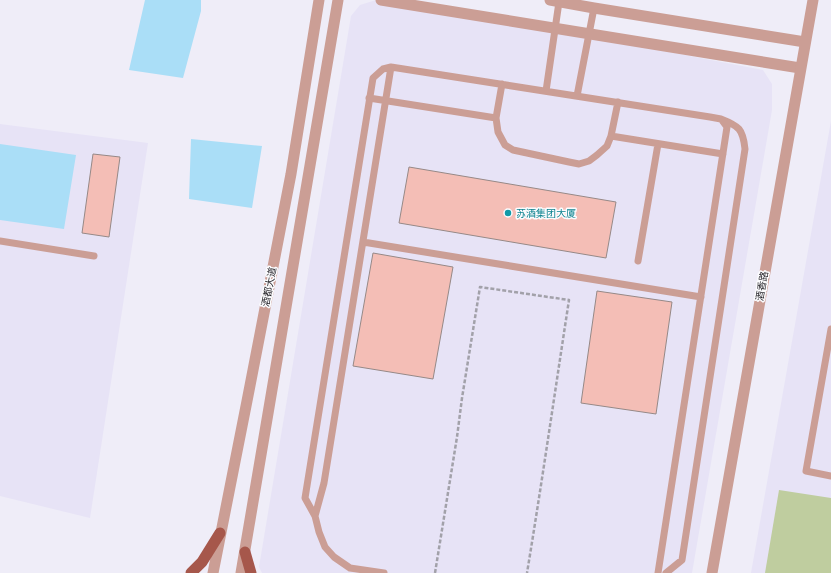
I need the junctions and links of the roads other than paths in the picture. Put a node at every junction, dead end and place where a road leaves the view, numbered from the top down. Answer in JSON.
{"nodes":[{"id":1,"x":318,"y":0,"type":"edge"},
{"id":2,"x":338,"y":0,"type":"edge"},
{"id":3,"x":381,"y":0,"type":"edge"},
{"id":4,"x":813,"y":0,"type":"edge"},
{"id":5,"x":554,"y":1,"type":"edge"},
{"id":6,"x":594,"y":8,"type":"junction"},
{"id":7,"x":555,"y":28,"type":"junction"},
{"id":8,"x":589,"y":34,"type":"junction"},
{"id":9,"x":805,"y":42,"type":"junction"},
{"id":10,"x":391,"y":67,"type":"junction"},
{"id":11,"x":800,"y":68,"type":"junction"},
{"id":12,"x":502,"y":84,"type":"junction"},
{"id":13,"x":546,"y":91,"type":"junction"},
{"id":14,"x":577,"y":96,"type":"junction"},
{"id":15,"x":369,"y":98,"type":"junction"},
{"id":16,"x":386,"y":101,"type":"junction"},
{"id":17,"x":618,"y":102,"type":"junction"},
{"id":18,"x":496,"y":118,"type":"junction"},
{"id":19,"x":721,"y":119,"type":"junction"},
{"id":20,"x":612,"y":136,"type":"junction"},
{"id":21,"x":658,"y":144,"type":"junction"},
{"id":22,"x":723,"y":154,"type":"junction"},
{"id":23,"x":0,"y":241,"type":"edge"},
{"id":24,"x":363,"y":242,"type":"junction"},
{"id":25,"x":94,"y":256,"type":"dead end"},
{"id":26,"x":638,"y":261,"type":"dead end"},
{"id":27,"x":701,"y":297,"type":"junction"},
{"id":28,"x":831,"y":329,"type":"edge"},
{"id":29,"x":831,"y":476,"type":"edge"},
{"id":30,"x":315,"y":516,"type":"junction"},
{"id":31,"x":220,"y":533,"type":"junction"},
{"id":32,"x":245,"y":552,"type":"junction"},
{"id":33,"x":191,"y":573,"type":"edge"},
{"id":34,"x":213,"y":573,"type":"edge"},
{"id":35,"x":241,"y":573,"type":"edge"},
{"id":36,"x":251,"y":573,"type":"edge"},
{"id":37,"x":384,"y":573,"type":"edge"},
{"id":38,"x":658,"y":573,"type":"edge"},
{"id":39,"x":666,"y":573,"type":"edge"},
{"id":40,"x":712,"y":573,"type":"edge"}],
"edges":[{"from":1,"to":31,"type":"street","name":"酒都大道"},
{"from":2,"to":32,"type":"street","name":"酒都大道"},
{"from":3,"to":7,"type":"street"},
{"from":4,"to":9,"type":"street","name":"酒香路"},
{"from":5,"to":6,"type":"street"},
{"from":5,"to":7,"type":"lane"},
{"from":6,"to":8,"type":"lane"},
{"from":6,"to":9,"type":"street"},
{"from":7,"to":8,"type":"street"},
{"from":7,"to":13,"type":"lane"},
{"from":8,"to":11,"type":"street"},
{"from":8,"to":14,"type":"lane"},
{"from":9,"to":11,"type":"street","name":"酒香路"},
{"from":10,"to":12,"type":"lane"},
{"from":10,"to":15,"type":"lane"},
{"from":10,"to":16,"type":"lane"},
{"from":11,"to":40,"type":"street","name":"酒香路"},
{"from":12,"to":13,"type":"lane"},
{"from":12,"to":18,"type":"lane"},
{"from":13,"to":14,"type":"lane"},
{"from":14,"to":17,"type":"lane"},
{"from":15,"to":16,"type":"lane"},
{"from":15,"to":30,"type":"lane"},
{"from":16,"to":18,"type":"lane"},
{"from":16,"to":24,"type":"lane"},
{"from":17,"to":19,"type":"lane"},
{"from":17,"to":20,"type":"lane"},
{"from":18,"to":20,"type":"lane"},
{"from":19,"to":22,"type":"lane"},
{"from":19,"to":39,"type":"lane"},
{"from":20,"to":21,"type":"lane"},
{"from":21,"to":22,"type":"lane"},
{"from":21,"to":26,"type":"lane"},
{"from":22,"to":27,"type":"lane"},
{"from":23,"to":25,"type":"lane"},
{"from":24,"to":27,"type":"lane"},
{"from":24,"to":30,"type":"lane"},
{"from":27,"to":38,"type":"lane"},
{"from":28,"to":29,"type":"lane"},
{"from":30,"to":37,"type":"lane"},
{"from":31,"to":33,"type":"main road"},
{"from":31,"to":34,"type":"street","name":"酒都大道"},
{"from":32,"to":35,"type":"street","name":"酒都大道"},
{"from":32,"to":36,"type":"main road"}]}
